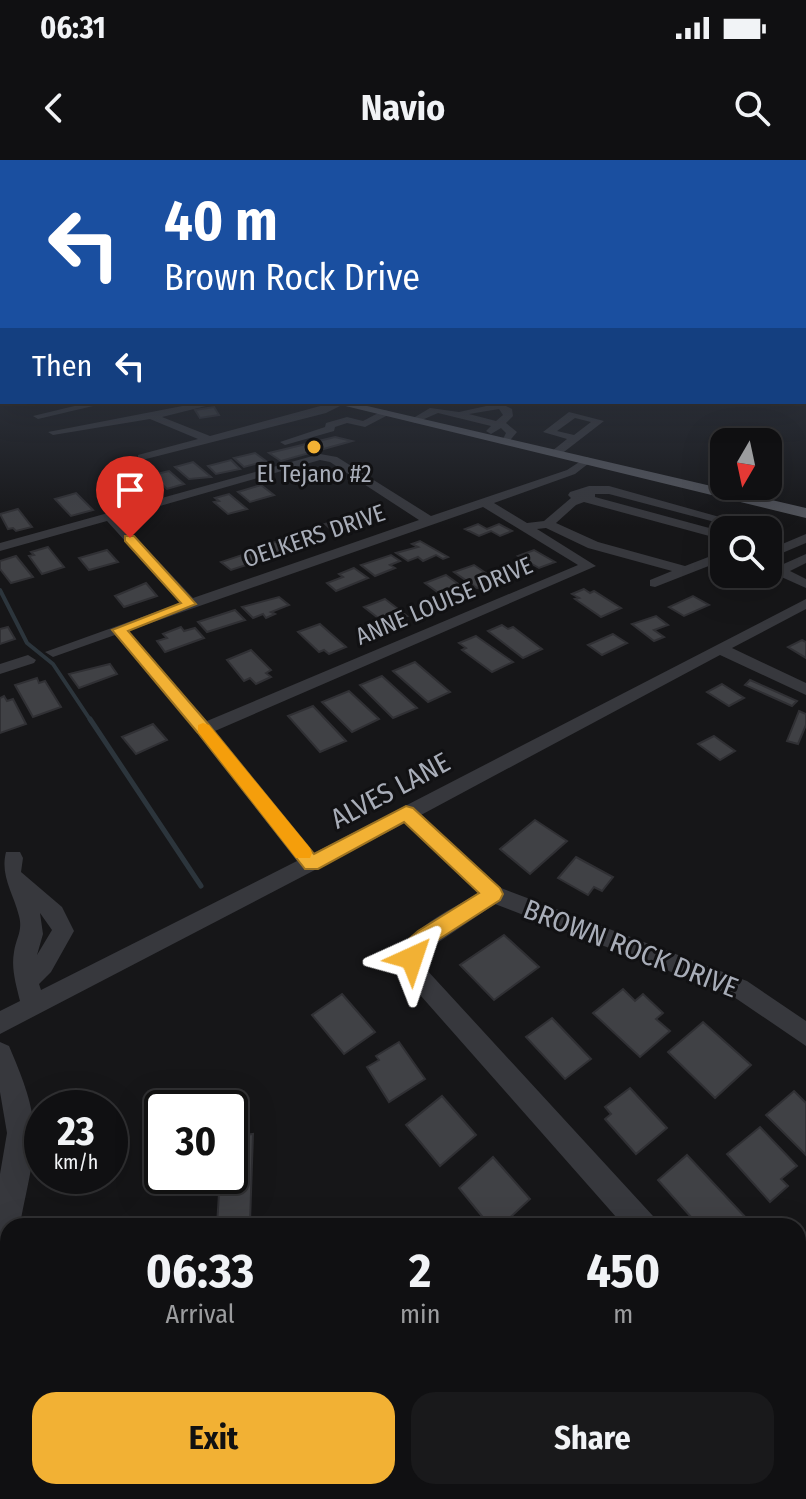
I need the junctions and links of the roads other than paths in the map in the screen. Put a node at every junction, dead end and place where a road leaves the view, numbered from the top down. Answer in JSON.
{"nodes":[{"id":1,"x":95,"y":404,"type":"edge"},
{"id":2,"x":208,"y":404,"type":"edge"},
{"id":3,"x":335,"y":404,"type":"edge"},
{"id":4,"x":341,"y":404,"type":"edge"},
{"id":5,"x":420,"y":404,"type":"edge"},
{"id":6,"x":436,"y":406,"type":"edge"},
{"id":7,"x":452,"y":414,"type":"junction"},
{"id":8,"x":38,"y":416,"type":"dead end"},
{"id":9,"x":151,"y":416,"type":"junction"},
{"id":10,"x":388,"y":419,"type":"junction"},
{"id":11,"x":415,"y":420,"type":"junction"},
{"id":12,"x":498,"y":425,"type":"junction"},
{"id":13,"x":330,"y":429,"type":"junction"},
{"id":14,"x":53,"y":432,"type":"dead end"},
{"id":15,"x":485,"y":436,"type":"junction"},
{"id":16,"x":366,"y":437,"type":"dead end"},
{"id":17,"x":575,"y":438,"type":"junction"},
{"id":18,"x":209,"y":439,"type":"junction"},
{"id":19,"x":507,"y":441,"type":"junction"},
{"id":20,"x":285,"y":442,"type":"dead end"},
{"id":21,"x":556,"y":453,"type":"junction"},
{"id":22,"x":142,"y":457,"type":"dead end"},
{"id":23,"x":587,"y":460,"type":"junction"},
{"id":24,"x":546,"y":481,"type":"junction"},
{"id":25,"x":710,"y":489,"type":"edge"},
{"id":26,"x":578,"y":496,"type":"junction"},
{"id":27,"x":725,"y":500,"type":"edge"},
{"id":28,"x":753,"y":500,"type":"edge"},
{"id":29,"x":484,"y":502,"type":"junction"},
{"id":30,"x":806,"y":513,"type":"edge"},
{"id":31,"x":109,"y":516,"type":"junction"},
{"id":32,"x":713,"y":516,"type":"joint"},
{"id":33,"x":429,"y":521,"type":"junction"},
{"id":34,"x":548,"y":524,"type":"junction"},
{"id":35,"x":526,"y":527,"type":"junction"},
{"id":36,"x":710,"y":532,"type":"edge"},
{"id":37,"x":806,"y":538,"type":"edge"},
{"id":38,"x":0,"y":547,"type":"edge"},
{"id":39,"x":782,"y":549,"type":"edge"},
{"id":40,"x":806,"y":558,"type":"edge"},
{"id":41,"x":710,"y":561,"type":"edge"},
{"id":42,"x":782,"y":566,"type":"edge"},
{"id":43,"x":688,"y":571,"type":"junction"},
{"id":44,"x":782,"y":572,"type":"edge"},
{"id":45,"x":655,"y":583,"type":"dead end"},
{"id":46,"x":806,"y":584,"type":"edge"},
{"id":47,"x":806,"y":603,"type":"edge"},
{"id":48,"x":190,"y":604,"type":"junction"},
{"id":49,"x":119,"y":630,"type":"junction"},
{"id":50,"x":719,"y":648,"type":"junction"},
{"id":51,"x":53,"y":652,"type":"dead end"},
{"id":52,"x":28,"y":660,"type":"dead end"},
{"id":53,"x":0,"y":669,"type":"edge"},
{"id":54,"x":806,"y":690,"type":"edge"},
{"id":55,"x":204,"y":729,"type":"junction"},
{"id":56,"x":406,"y":813,"type":"junction"},
{"id":57,"x":13,"y":858,"type":"dead end"},
{"id":58,"x":311,"y":864,"type":"junction"},
{"id":59,"x":17,"y":884,"type":"junction"},
{"id":60,"x":493,"y":894,"type":"junction"},
{"id":61,"x":26,"y":981,"type":"junction"},
{"id":62,"x":34,"y":1006,"type":"junction"},
{"id":63,"x":0,"y":1023,"type":"edge"},
{"id":64,"x":806,"y":1035,"type":"edge"},
{"id":65,"x":0,"y":1054,"type":"edge"},
{"id":66,"x":6,"y":1218,"type":"edge"},
{"id":67,"x":636,"y":1218,"type":"edge"}],
"edges":[{"from":1,"to":8,"type":"street"},
{"from":2,"to":9,"type":"street"},
{"from":3,"to":18,"type":"street"},
{"from":4,"to":10,"type":"main road"},
{"from":5,"to":10,"type":"street"},
{"from":6,"to":7,"type":"street"},
{"from":6,"to":11,"type":"street"},
{"from":7,"to":12,"type":"street"},
{"from":7,"to":12,"type":"street"},
{"from":9,"to":14,"type":"street"},
{"from":9,"to":18,"type":"street"},
{"from":10,"to":11,"type":"main road"},
{"from":10,"to":13,"type":"street"},
{"from":11,"to":15,"type":"main road"},
{"from":12,"to":15,"type":"street"},
{"from":12,"to":19,"type":"street"},
{"from":13,"to":16,"type":"street"},
{"from":13,"to":20,"type":"street"},
{"from":15,"to":19,"type":"main road"},
{"from":17,"to":17,"type":"street"},
{"from":17,"to":21,"type":"street"},
{"from":18,"to":22,"type":"street"},
{"from":19,"to":21,"type":"main road"},
{"from":21,"to":23,"type":"main road"},
{"from":23,"to":24,"type":"street","name":"OELKERS DRIVE"},
{"from":23,"to":25,"type":"main road"},
{"from":24,"to":26,"type":"street"},
{"from":24,"to":29,"type":"street","name":"OELKERS DRIVE"},
{"from":26,"to":32,"type":"street"},
{"from":26,"to":34,"type":"street"},
{"from":26,"to":36,"type":"street"},
{"from":27,"to":32,"type":"street"},
{"from":28,"to":30,"type":"main road"},
{"from":29,"to":33,"type":"street","name":"OELKERS DRIVE"},
{"from":29,"to":35,"type":"street","name":"ANNE LOUISE DRIVE"},
{"from":31,"to":33,"type":"street"},
{"from":31,"to":38,"type":"street"},
{"from":31,"to":48,"type":"street"},
{"from":33,"to":48,"type":"street","name":"OELKERS DRIVE"},
{"from":34,"to":35,"type":"street"},
{"from":34,"to":43,"type":"street"},
{"from":35,"to":55,"type":"street","name":"ANNE LOUISE DRIVE"},
{"from":37,"to":39,"type":"street"},
{"from":40,"to":42,"type":"street"},
{"from":41,"to":43,"type":"street"},
{"from":43,"to":45,"type":"street"},
{"from":44,"to":46,"type":"street"},
{"from":47,"to":50,"type":"street","name":"ALVES LANE"},
{"from":48,"to":49,"type":"street","name":"OELKERS DRIVE"},
{"from":49,"to":51,"type":"street","name":"OELKERS DRIVE"},
{"from":49,"to":55,"type":"street"},
{"from":50,"to":54,"type":"street"},
{"from":50,"to":56,"type":"street","name":"ALVES LANE"},
{"from":52,"to":53,"type":"street"},
{"from":55,"to":58,"type":"street"},
{"from":56,"to":58,"type":"street","name":"ALVES LANE"},
{"from":56,"to":60,"type":"street","name":"BROWN ROCK DRIVE"},
{"from":57,"to":59,"type":"street"},
{"from":58,"to":62,"type":"street","name":"ALVES LANE"},
{"from":59,"to":61,"type":"street"},
{"from":59,"to":61,"type":"street"},
{"from":60,"to":64,"type":"street","name":"BROWN ROCK DRIVE"},
{"from":60,"to":67,"type":"street","name":"BROWN ROCK DRIVE"},
{"from":61,"to":62,"type":"street"},
{"from":62,"to":63,"type":"street","name":"ALVES LANE"},
{"from":65,"to":66,"type":"street"}]}
